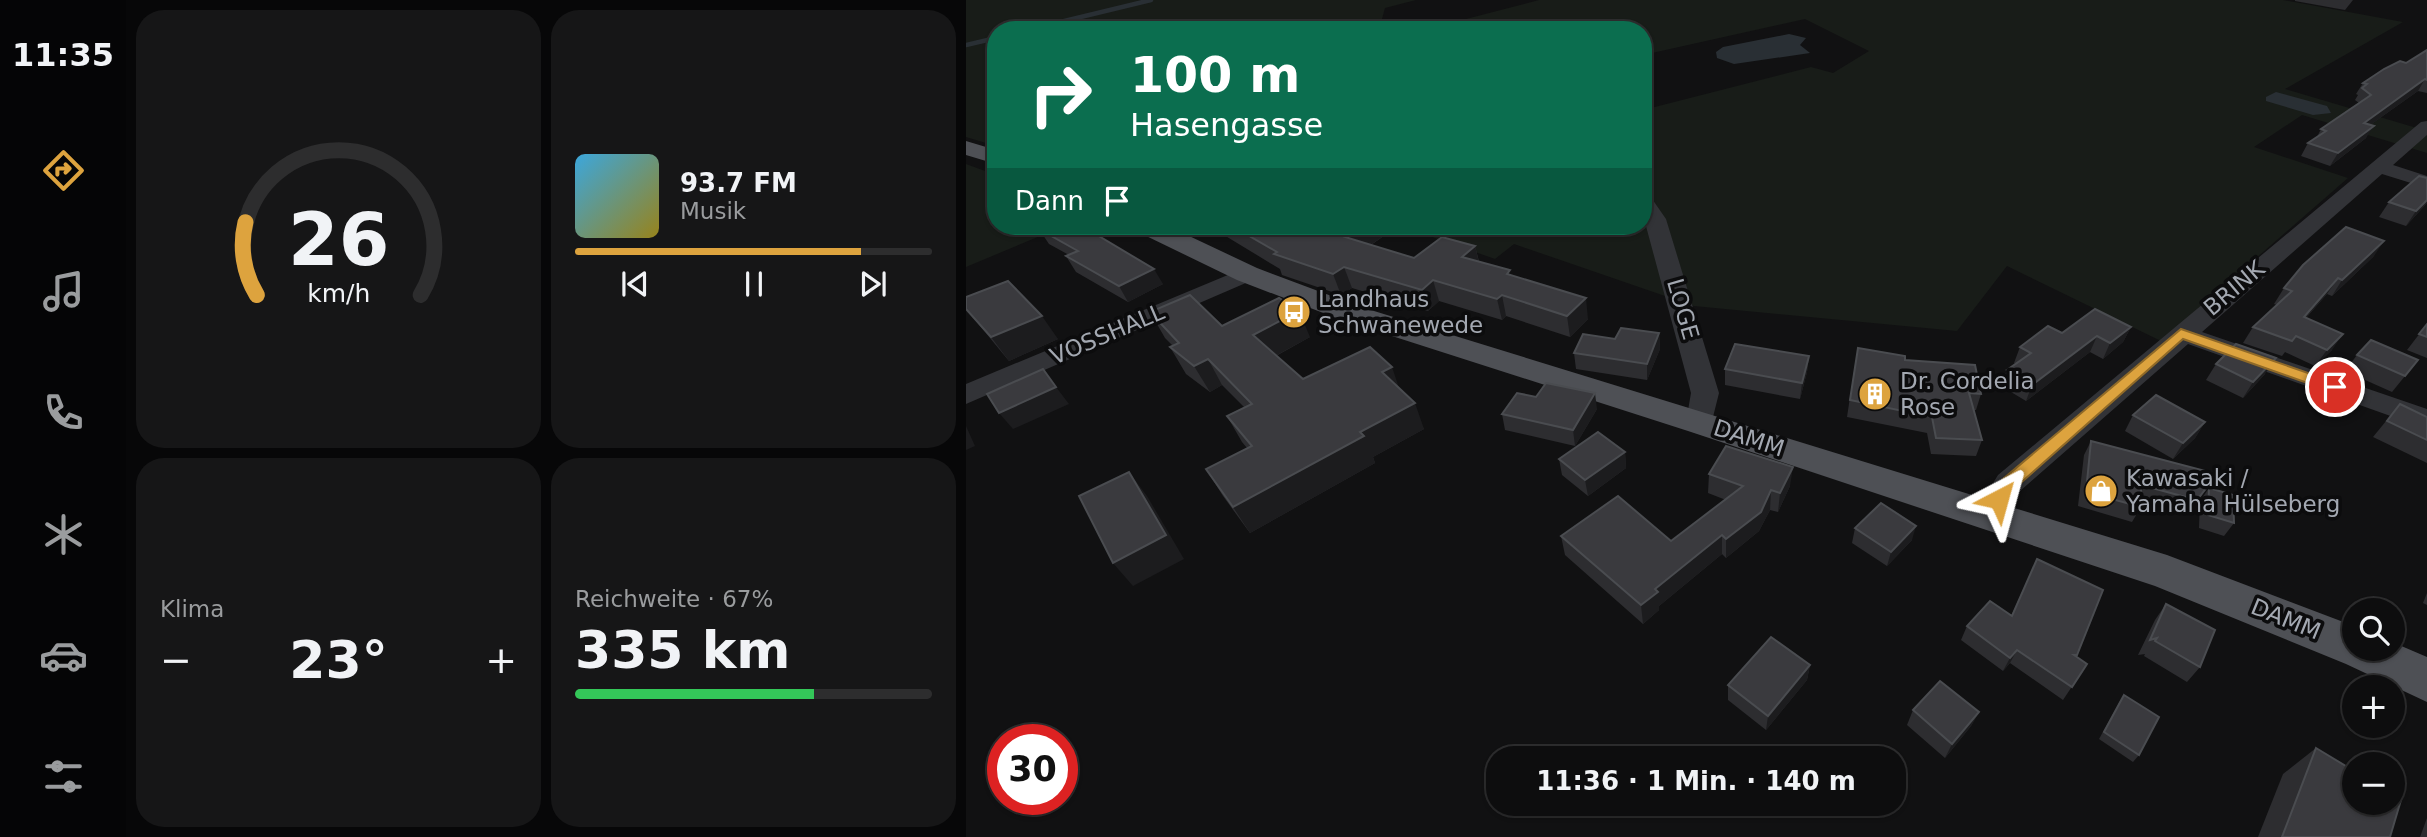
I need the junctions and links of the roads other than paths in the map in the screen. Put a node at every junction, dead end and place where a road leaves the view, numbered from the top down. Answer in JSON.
{"nodes":[{"id":1,"x":2427,"y":126,"type":"edge"},
{"id":2,"x":966,"y":148,"type":"edge"},
{"id":3,"x":987,"y":155,"type":"edge"},
{"id":4,"x":2379,"y":167,"type":"junction"},
{"id":5,"x":2427,"y":182,"type":"edge"},
{"id":6,"x":1652,"y":212,"type":"edge"},
{"id":7,"x":1166,"y":235,"type":"edge"},
{"id":8,"x":1247,"y":274,"type":"junction"},
{"id":9,"x":2181,"y":333,"type":"junction"},
{"id":10,"x":966,"y":395,"type":"edge"},
{"id":11,"x":2427,"y":419,"type":"edge"},
{"id":12,"x":1700,"y":422,"type":"junction"},
{"id":13,"x":1989,"y":516,"type":"junction"},
{"id":14,"x":2342,"y":642,"type":"edge"},
{"id":15,"x":2386,"y":661,"type":"edge"},
{"id":16,"x":2427,"y":680,"type":"edge"}],
"edges":[{"from":1,"to":4,"type":"street","name":"BRINK"},
{"from":2,"to":3,"type":"main road"},
{"from":4,"to":5,"type":"street"},
{"from":4,"to":9,"type":"street","name":"BRINK"},
{"from":6,"to":12,"type":"street","name":"LOGE"},
{"from":7,"to":8,"type":"main road","name":"DAMM"},
{"from":8,"to":10,"type":"street","name":"VOSSHALL"},
{"from":8,"to":12,"type":"main road","name":"DAMM"},
{"from":9,"to":11,"type":"street"},
{"from":9,"to":13,"type":"street","name":"BRINK"},
{"from":12,"to":13,"type":"main road","name":"DAMM"},
{"from":13,"to":14,"type":"main road","name":"DAMM"},
{"from":15,"to":16,"type":"main road"}]}
